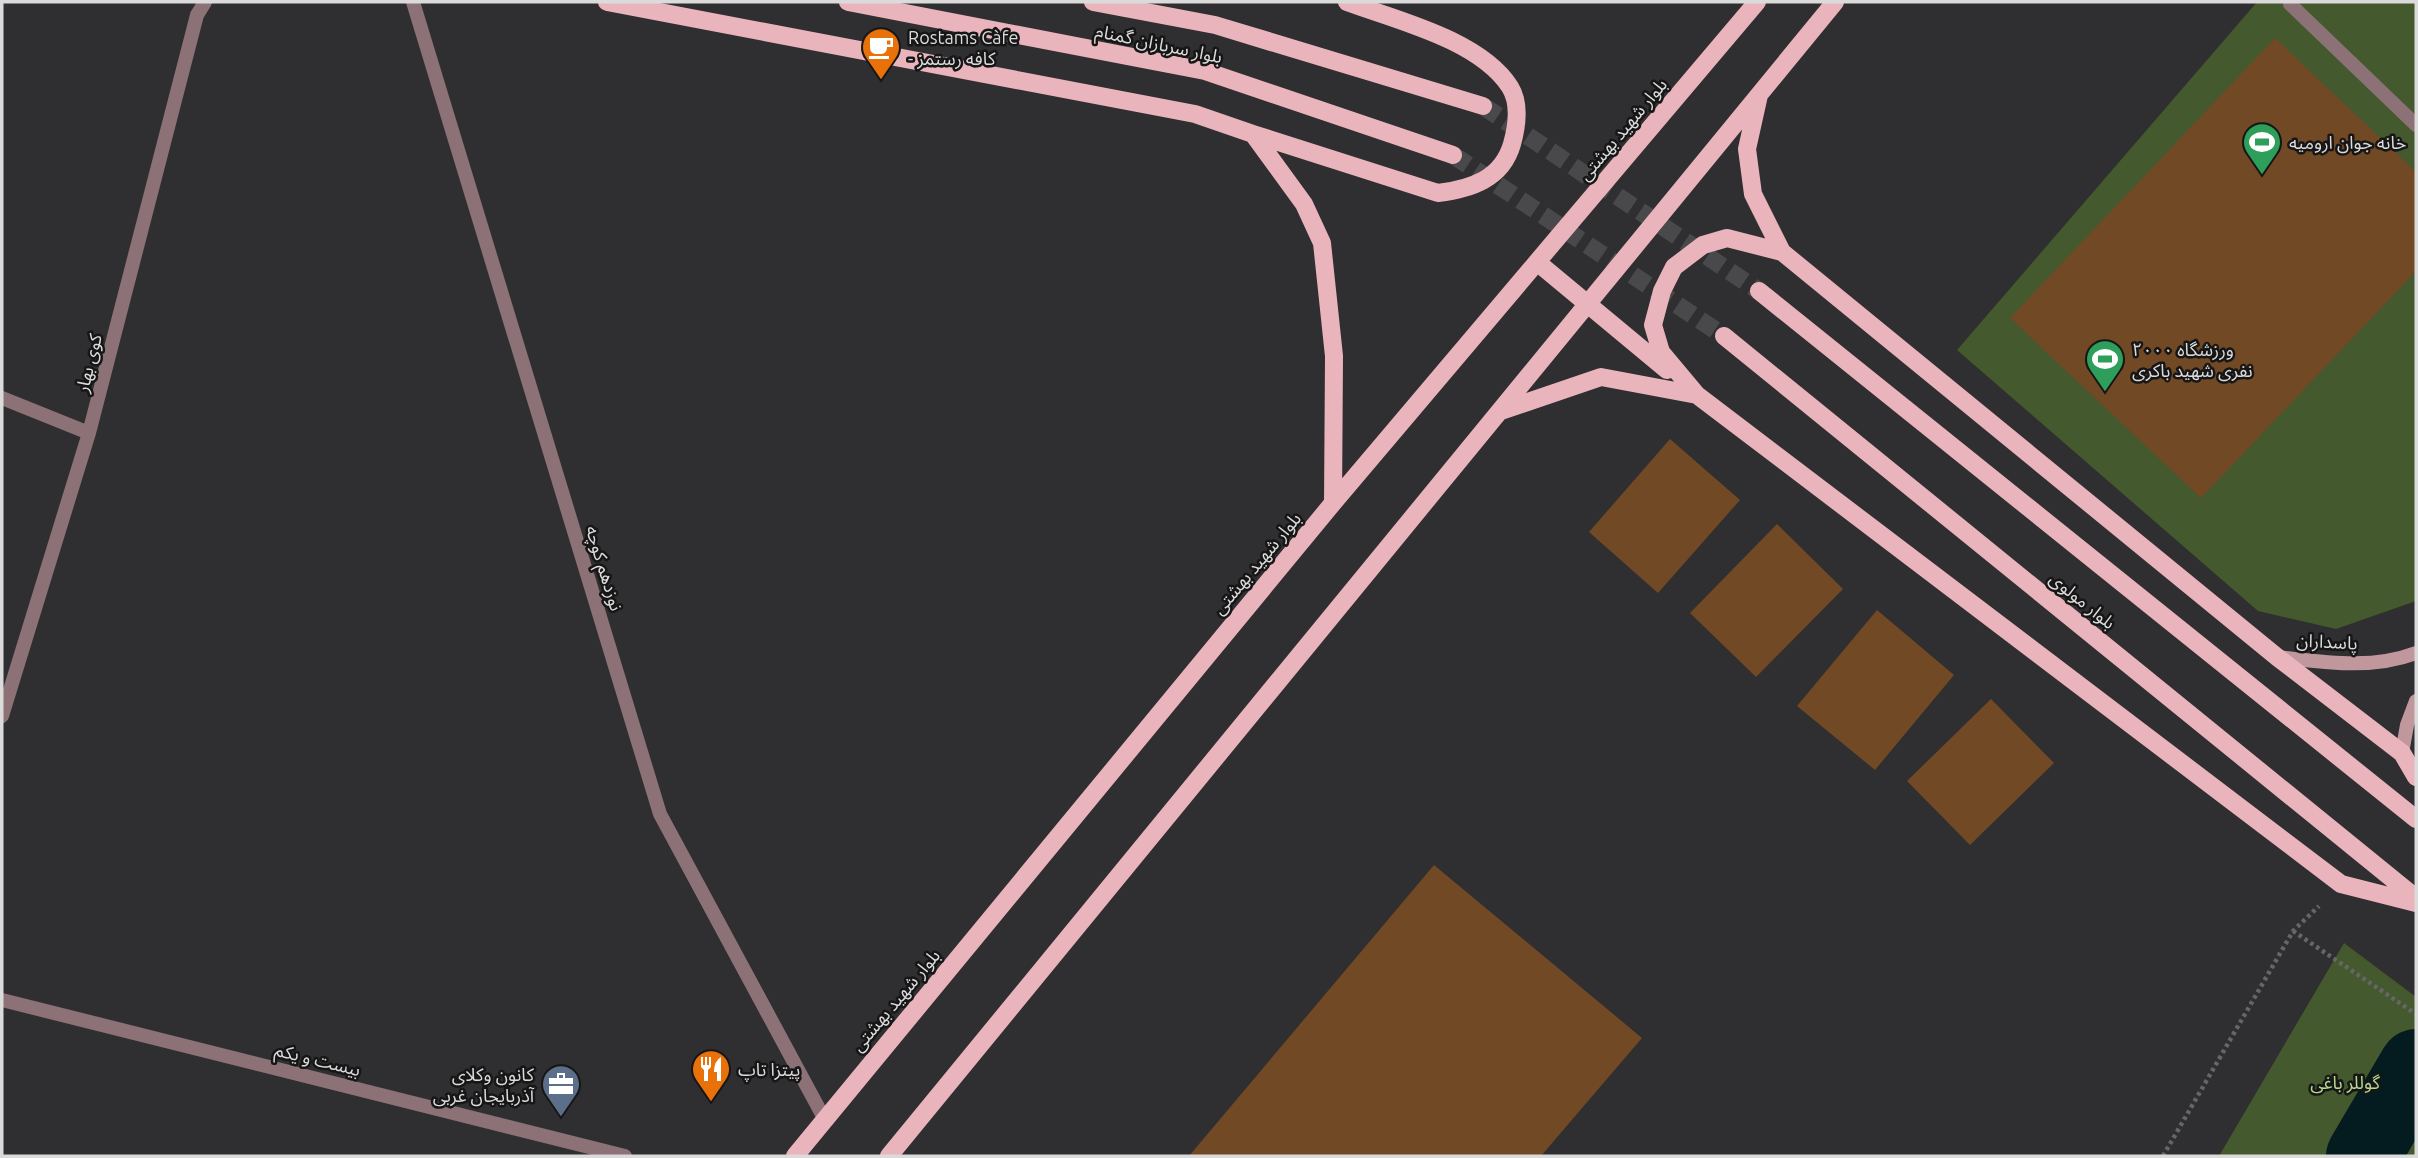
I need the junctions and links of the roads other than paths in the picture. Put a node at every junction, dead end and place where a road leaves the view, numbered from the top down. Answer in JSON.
{"nodes":[{"id":1,"x":205,"y":2,"type":"edge"},
{"id":2,"x":412,"y":2,"type":"edge"},
{"id":3,"x":607,"y":2,"type":"edge"},
{"id":4,"x":848,"y":2,"type":"edge"},
{"id":5,"x":1093,"y":2,"type":"edge"},
{"id":6,"x":1347,"y":2,"type":"edge"},
{"id":7,"x":1757,"y":2,"type":"edge"},
{"id":8,"x":1835,"y":2,"type":"edge"},
{"id":9,"x":2290,"y":4,"type":"dead end"},
{"id":10,"x":193,"y":8,"type":"edge"},
{"id":11,"x":1761,"y":89,"type":"junction"},
{"id":12,"x":1483,"y":106,"type":"tunnel mouth"},
{"id":13,"x":2416,"y":125,"type":"edge"},
{"id":14,"x":1253,"y":134,"type":"junction"},
{"id":15,"x":1453,"y":155,"type":"tunnel mouth"},
{"id":16,"x":1782,"y":252,"type":"junction"},
{"id":17,"x":1537,"y":262,"type":"junction"},
{"id":18,"x":1759,"y":291,"type":"tunnel mouth"},
{"id":19,"x":1587,"y":303,"type":"junction"},
{"id":20,"x":1724,"y":336,"type":"tunnel mouth"},
{"id":21,"x":1697,"y":395,"type":"junction"},
{"id":22,"x":2,"y":398,"type":"edge"},
{"id":23,"x":1501,"y":411,"type":"junction"},
{"id":24,"x":89,"y":433,"type":"junction"},
{"id":25,"x":1333,"y":503,"type":"junction"},
{"id":26,"x":2416,"y":653,"type":"edge"},
{"id":27,"x":2277,"y":657,"type":"junction"},
{"id":28,"x":2416,"y":701,"type":"edge"},
{"id":29,"x":2,"y":716,"type":"edge"},
{"id":30,"x":2403,"y":753,"type":"junction"},
{"id":31,"x":2416,"y":777,"type":"edge"},
{"id":32,"x":2416,"y":819,"type":"edge"},
{"id":33,"x":2416,"y":900,"type":"edge"},
{"id":34,"x":2,"y":1000,"type":"edge"},
{"id":35,"x":824,"y":1118,"type":"junction"},
{"id":36,"x":625,"y":1156,"type":"edge"},
{"id":37,"x":795,"y":1156,"type":"edge"},
{"id":38,"x":889,"y":1156,"type":"edge"}],
"edges":[{"from":1,"to":10,"type":"street","name":"کوی بهار"},
{"from":2,"to":35,"type":"street","name":"نوزدهم کوچه"},
{"from":3,"to":14,"type":"main road"},
{"from":4,"to":15,"type":"main road","name":"بلوار سربازان گمنام"},
{"from":5,"to":12,"type":"main road","name":"بلوار سربازان گمنام"},
{"from":6,"to":14,"type":"main road"},
{"from":7,"to":17,"type":"main road","name":"بلوار شهید بهشتی"},
{"from":8,"to":11,"type":"main road"},
{"from":9,"to":13,"type":"street"},
{"from":10,"to":24,"type":"street","name":"کوی بهار"},
{"from":11,"to":16,"type":"main road"},
{"from":11,"to":19,"type":"main road"},
{"from":14,"to":25,"type":"main road"},
{"from":16,"to":21,"type":"main road"},
{"from":16,"to":27,"type":"main road"},
{"from":17,"to":19,"type":"main road"},
{"from":17,"to":25,"type":"main road","name":"بلوار شهید بهشتی"},
{"from":18,"to":32,"type":"main road"},
{"from":19,"to":21,"type":"main road"},
{"from":19,"to":23,"type":"main road"},
{"from":20,"to":33,"type":"main road","name":"بلوار مولوی"},
{"from":21,"to":23,"type":"main road"},
{"from":21,"to":33,"type":"main road"},
{"from":22,"to":24,"type":"street"},
{"from":23,"to":38,"type":"main road"},
{"from":24,"to":29,"type":"street","name":"کوی بهار"},
{"from":25,"to":35,"type":"main road","name":"بلوار شهید بهشتی"},
{"from":26,"to":27,"type":"main road","name":"پاسداران"},
{"from":27,"to":30,"type":"main road"},
{"from":28,"to":30,"type":"main road"},
{"from":30,"to":31,"type":"main road"},
{"from":34,"to":36,"type":"street","name":"بیست و یکم"},
{"from":35,"to":37,"type":"main road","name":"بلوار شهید بهشتی"}]}
